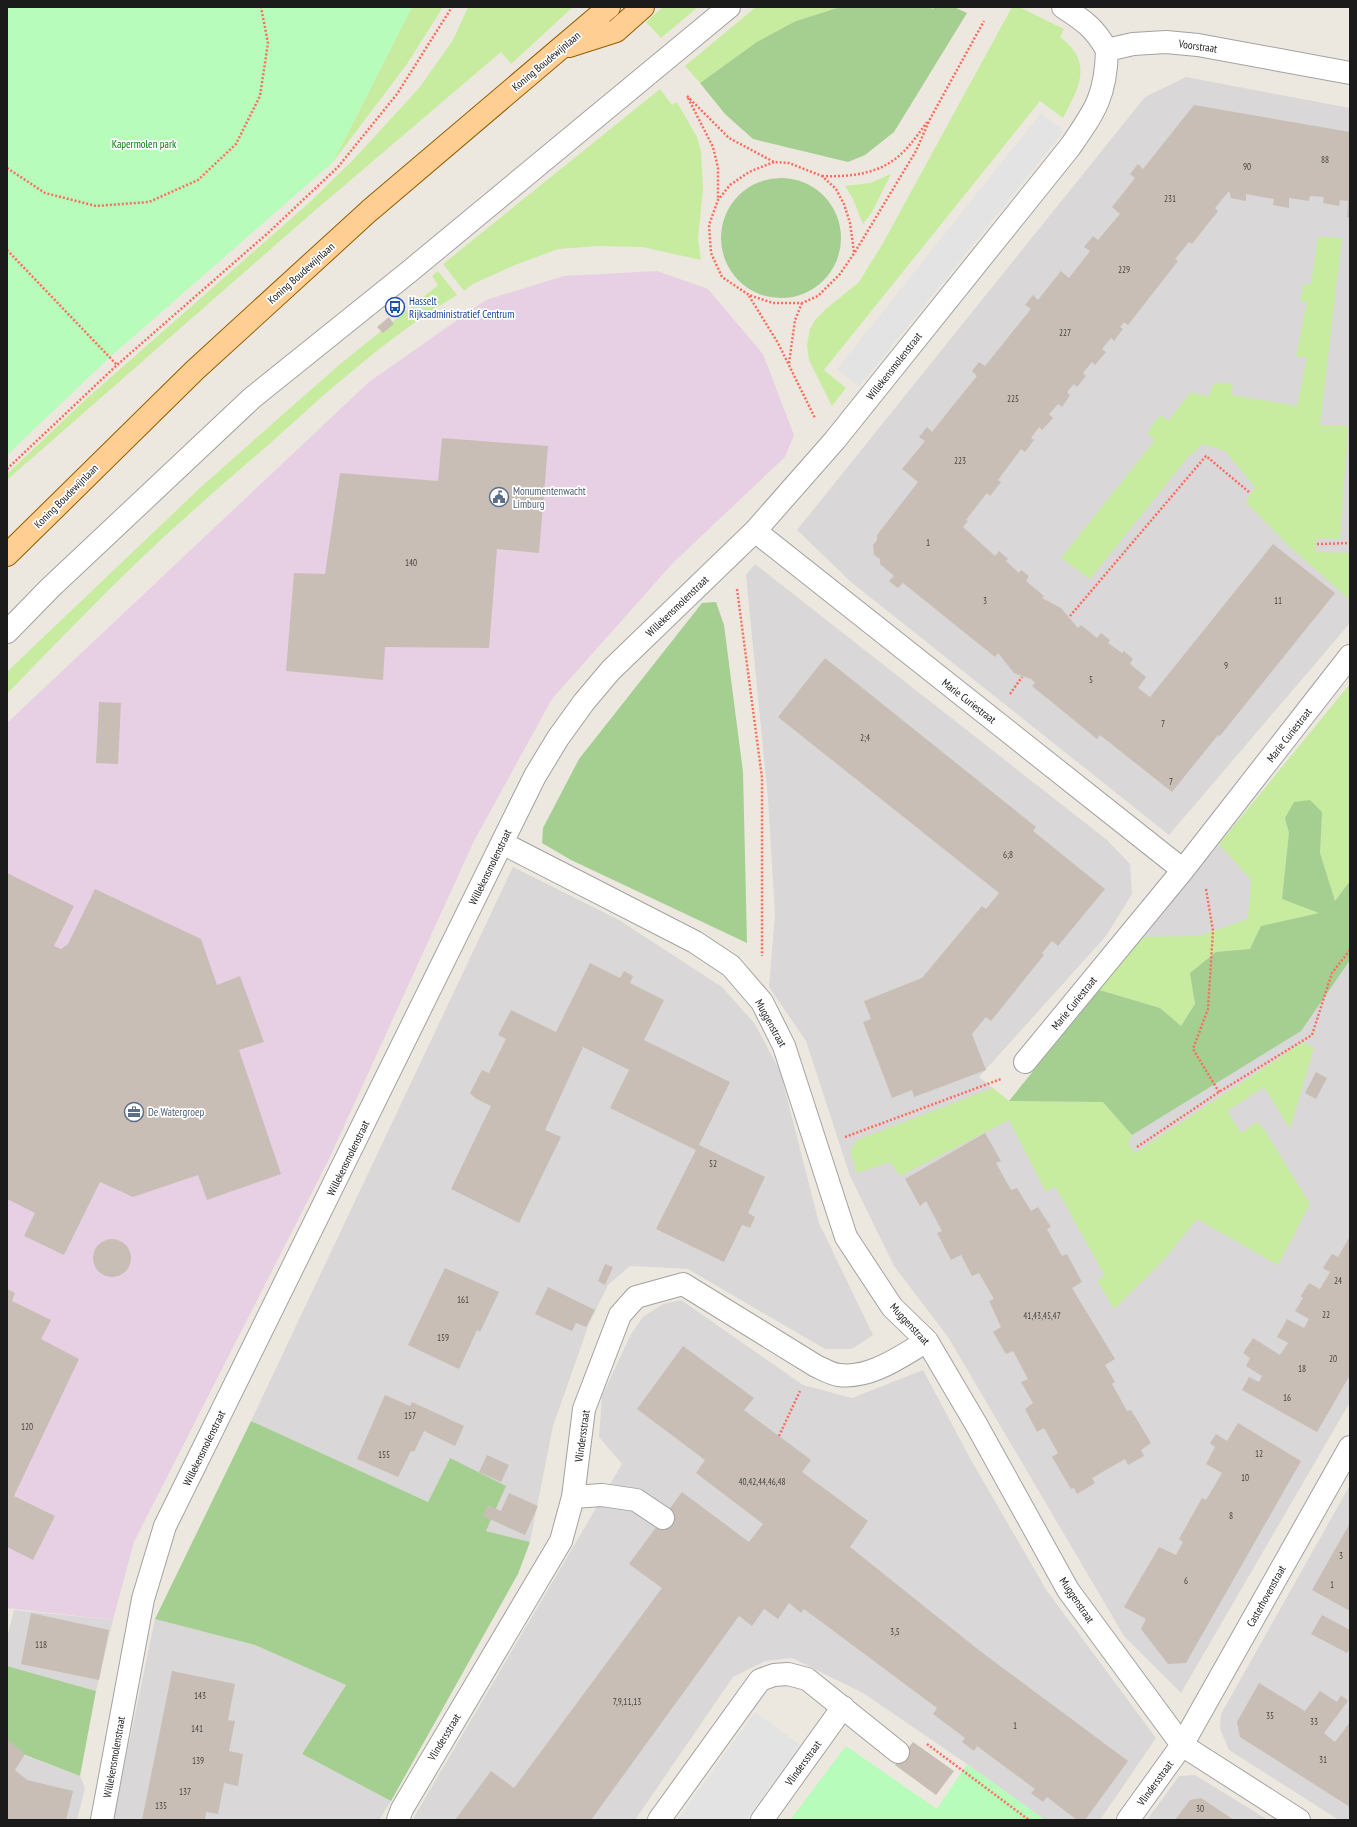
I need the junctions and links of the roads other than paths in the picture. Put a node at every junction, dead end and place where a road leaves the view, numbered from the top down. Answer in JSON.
{"nodes":[{"id":1,"x":610,"y":7,"type":"edge"},
{"id":2,"x":643,"y":7,"type":"edge"},
{"id":3,"x":729,"y":7,"type":"edge"},
{"id":4,"x":1063,"y":7,"type":"edge"},
{"id":5,"x":559,"y":50,"type":"junction"},
{"id":6,"x":1107,"y":50,"type":"junction"},
{"id":7,"x":1350,"y":73,"type":"edge"},
{"id":8,"x":755,"y":531,"type":"junction"},
{"id":9,"x":7,"y":555,"type":"edge"},
{"id":10,"x":7,"y":632,"type":"edge"},
{"id":11,"x":1350,"y":656,"type":"edge"},
{"id":12,"x":502,"y":843,"type":"junction"},
{"id":13,"x":1183,"y":870,"type":"junction"},
{"id":14,"x":1025,"y":1062,"type":"road end"},
{"id":15,"x":927,"y":1341,"type":"junction"},
{"id":16,"x":1350,"y":1447,"type":"edge"},
{"id":17,"x":573,"y":1497,"type":"junction"},
{"id":18,"x":663,"y":1518,"type":"dead end"},
{"id":19,"x":843,"y":1707,"type":"junction"},
{"id":20,"x":1182,"y":1745,"type":"junction"},
{"id":21,"x":898,"y":1752,"type":"dead end"},
{"id":22,"x":102,"y":1820,"type":"edge"},
{"id":23,"x":398,"y":1820,"type":"edge"},
{"id":24,"x":659,"y":1820,"type":"edge"},
{"id":25,"x":762,"y":1820,"type":"edge"},
{"id":26,"x":1128,"y":1820,"type":"edge"},
{"id":27,"x":1299,"y":1820,"type":"edge"}],
"edges":[{"from":1,"to":5,"type":"main road","name":"Koning Boudewijnlaan"},
{"from":2,"to":5,"type":"main road"},
{"from":3,"to":10,"type":"street"},
{"from":4,"to":6,"type":"street"},
{"from":5,"to":9,"type":"main road","name":"Koning Boudewijnlaan"},
{"from":6,"to":7,"type":"street","name":"Voorstraat"},
{"from":6,"to":8,"type":"street","name":"Willekensmolenstraat"},
{"from":8,"to":12,"type":"street","name":"Willekensmolenstraat"},
{"from":8,"to":13,"type":"street","name":"Marie Curiestraat"},
{"from":11,"to":13,"type":"street","name":"Marie Curiestraat"},
{"from":12,"to":15,"type":"street","name":"Muggenstraat"},
{"from":12,"to":22,"type":"street","name":"Willekensmolenstraat"},
{"from":13,"to":14,"type":"street","name":"Marie Curiestraat"},
{"from":15,"to":17,"type":"street","name":"Vlindersstraat"},
{"from":15,"to":20,"type":"street","name":"Muggenstraat"},
{"from":16,"to":20,"type":"street","name":"Casterhovenstraat"},
{"from":17,"to":18,"type":"street"},
{"from":17,"to":23,"type":"street","name":"Vlindersstraat"},
{"from":19,"to":21,"type":"street"},
{"from":19,"to":24,"type":"street"},
{"from":19,"to":25,"type":"street","name":"Vlindersstraat"},
{"from":20,"to":26,"type":"street","name":"Vlindersstraat"},
{"from":20,"to":27,"type":"street","name":"Muggenstraat"}]}
